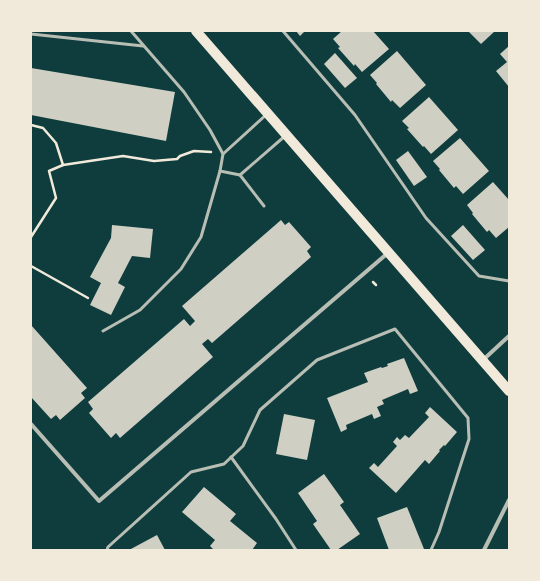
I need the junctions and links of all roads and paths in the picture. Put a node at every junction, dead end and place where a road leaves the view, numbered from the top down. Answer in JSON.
{"nodes":[{"id":1,"x":131,"y":31,"type":"edge"},
{"id":2,"x":196,"y":31,"type":"edge"},
{"id":3,"x":283,"y":31,"type":"edge"},
{"id":4,"x":31,"y":34,"type":"edge"},
{"id":5,"x":143,"y":46,"type":"junction"},
{"id":6,"x":268,"y":113,"type":"junction"},
{"id":7,"x":31,"y":125,"type":"edge"},
{"id":8,"x":286,"y":134,"type":"junction"},
{"id":9,"x":223,"y":154,"type":"junction"},
{"id":10,"x":63,"y":165,"type":"junction"},
{"id":11,"x":220,"y":171,"type":"junction"},
{"id":12,"x":240,"y":175,"type":"junction"},
{"id":13,"x":264,"y":206,"type":"dead end"},
{"id":14,"x":31,"y":237,"type":"edge"},
{"id":15,"x":389,"y":252,"type":"junction"},
{"id":16,"x":31,"y":266,"type":"edge"},
{"id":17,"x":509,"y":281,"type":"edge"},
{"id":18,"x":373,"y":282,"type":"dead end"},
{"id":19,"x":376,"y":285,"type":"dead end"},
{"id":20,"x":88,"y":298,"type":"dead end"},
{"id":21,"x":103,"y":331,"type":"dead end"},
{"id":22,"x":509,"y":336,"type":"edge"},
{"id":23,"x":483,"y":361,"type":"junction"},
{"id":24,"x":509,"y":391,"type":"edge"},
{"id":25,"x":31,"y":424,"type":"edge"},
{"id":26,"x":232,"y":457,"type":"junction"},
{"id":27,"x":509,"y":500,"type":"edge"},
{"id":28,"x":107,"y":550,"type":"edge"},
{"id":29,"x":296,"y":550,"type":"edge"},
{"id":30,"x":431,"y":550,"type":"edge"},
{"id":31,"x":484,"y":550,"type":"edge"}],
"edges":[{"from":1,"to":5,"type":"lane"},
{"from":2,"to":6,"type":"main road"},
{"from":3,"to":17,"type":"lane"},
{"from":4,"to":5,"type":"lane"},
{"from":5,"to":9,"type":"lane"},
{"from":6,"to":8,"type":"main road"},
{"from":6,"to":9,"type":"lane"},
{"from":7,"to":10,"type":"path"},
{"from":8,"to":12,"type":"lane"},
{"from":8,"to":15,"type":"main road"},
{"from":9,"to":10,"type":"path"},
{"from":9,"to":11,"type":"lane"},
{"from":10,"to":14,"type":"path"},
{"from":11,"to":12,"type":"lane"},
{"from":11,"to":21,"type":"lane"},
{"from":12,"to":13,"type":"lane"},
{"from":15,"to":23,"type":"main road"},
{"from":15,"to":25,"type":"street"},
{"from":16,"to":20,"type":"path"},
{"from":18,"to":19,"type":"path"},
{"from":22,"to":23,"type":"street"},
{"from":23,"to":24,"type":"main road"},
{"from":26,"to":28,"type":"lane"},
{"from":26,"to":29,"type":"lane"},
{"from":26,"to":30,"type":"lane"},
{"from":27,"to":31,"type":"street"}]}
